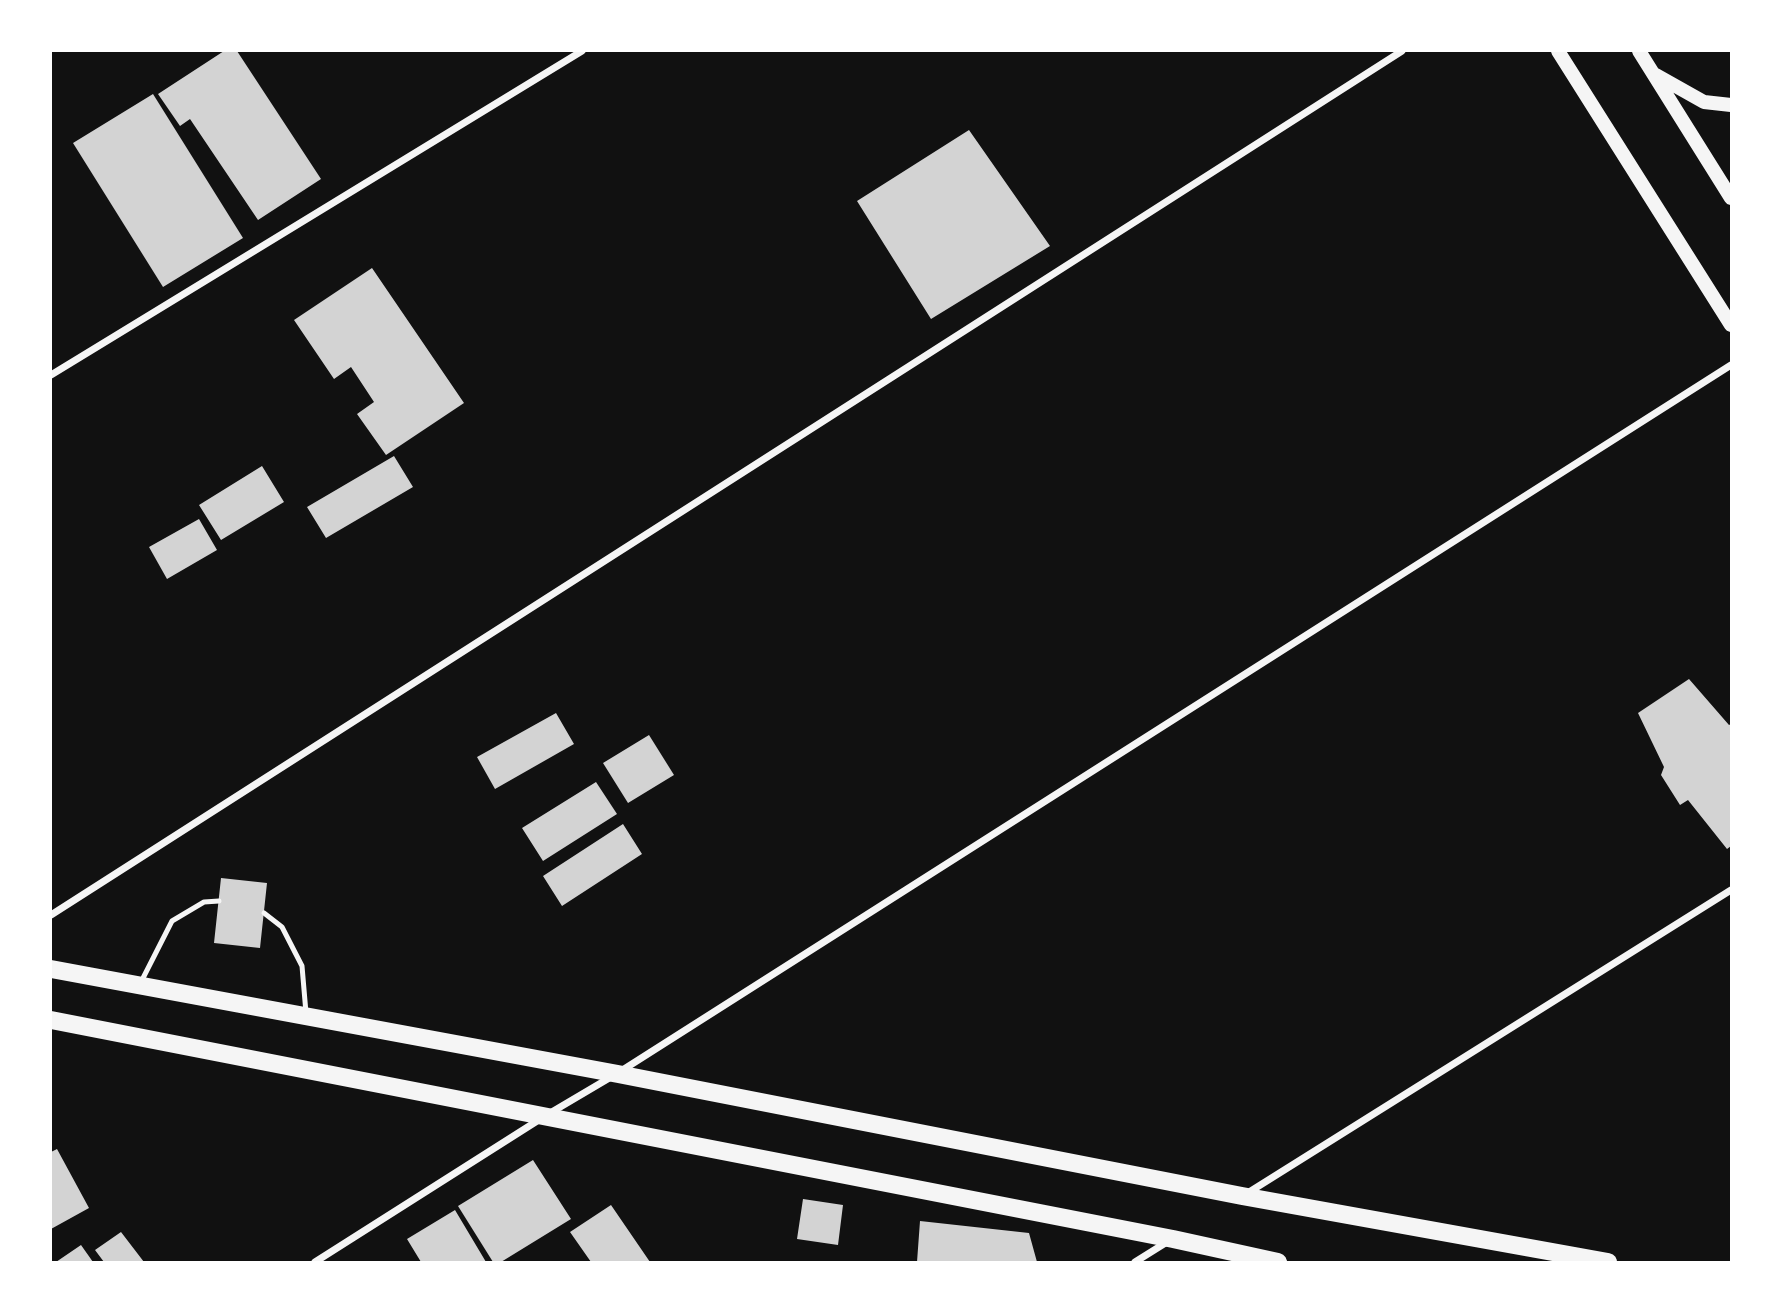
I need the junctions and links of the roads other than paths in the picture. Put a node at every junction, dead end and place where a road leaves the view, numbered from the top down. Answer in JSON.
{"nodes":[{"id":1,"x":582,"y":51,"type":"edge"},
{"id":2,"x":1402,"y":51,"type":"edge"},
{"id":3,"x":1558,"y":51,"type":"edge"},
{"id":4,"x":1639,"y":51,"type":"edge"},
{"id":5,"x":1654,"y":74,"type":"junction"},
{"id":6,"x":1731,"y":104,"type":"edge"},
{"id":7,"x":1731,"y":198,"type":"edge"},
{"id":8,"x":1731,"y":325,"type":"edge"},
{"id":9,"x":1731,"y":365,"type":"edge"},
{"id":10,"x":51,"y":375,"type":"edge"},
{"id":11,"x":1731,"y":890,"type":"edge"},
{"id":12,"x":219,"y":901,"type":"dead end"},
{"id":13,"x":264,"y":913,"type":"dead end"},
{"id":14,"x":51,"y":915,"type":"edge"},
{"id":15,"x":51,"y":969,"type":"edge"},
{"id":16,"x":139,"y":985,"type":"junction"},
{"id":17,"x":306,"y":1016,"type":"junction"},
{"id":18,"x":51,"y":1020,"type":"edge"},
{"id":19,"x":618,"y":1074,"type":"junction"},
{"id":20,"x":545,"y":1116,"type":"junction"},
{"id":21,"x":1242,"y":1196,"type":"junction"},
{"id":22,"x":1173,"y":1239,"type":"junction"},
{"id":23,"x":315,"y":1262,"type":"edge"},
{"id":24,"x":1135,"y":1262,"type":"edge"},
{"id":25,"x":1271,"y":1262,"type":"edge"},
{"id":26,"x":1608,"y":1262,"type":"edge"}],
"edges":[{"from":1,"to":10,"type":"street"},
{"from":2,"to":14,"type":"street"},
{"from":3,"to":8,"type":"main road"},
{"from":4,"to":5,"type":"main road"},
{"from":5,"to":6,"type":"main road"},
{"from":5,"to":7,"type":"main road"},
{"from":9,"to":19,"type":"street"},
{"from":11,"to":21,"type":"street"},
{"from":12,"to":16,"type":"lane"},
{"from":13,"to":17,"type":"lane"},
{"from":15,"to":16,"type":"main road"},
{"from":16,"to":17,"type":"main road"},
{"from":17,"to":19,"type":"main road"},
{"from":18,"to":20,"type":"main road"},
{"from":19,"to":20,"type":"street"},
{"from":19,"to":21,"type":"main road"},
{"from":20,"to":22,"type":"main road"},
{"from":20,"to":23,"type":"street"},
{"from":21,"to":26,"type":"main road"},
{"from":22,"to":24,"type":"street"},
{"from":22,"to":25,"type":"main road"}]}
